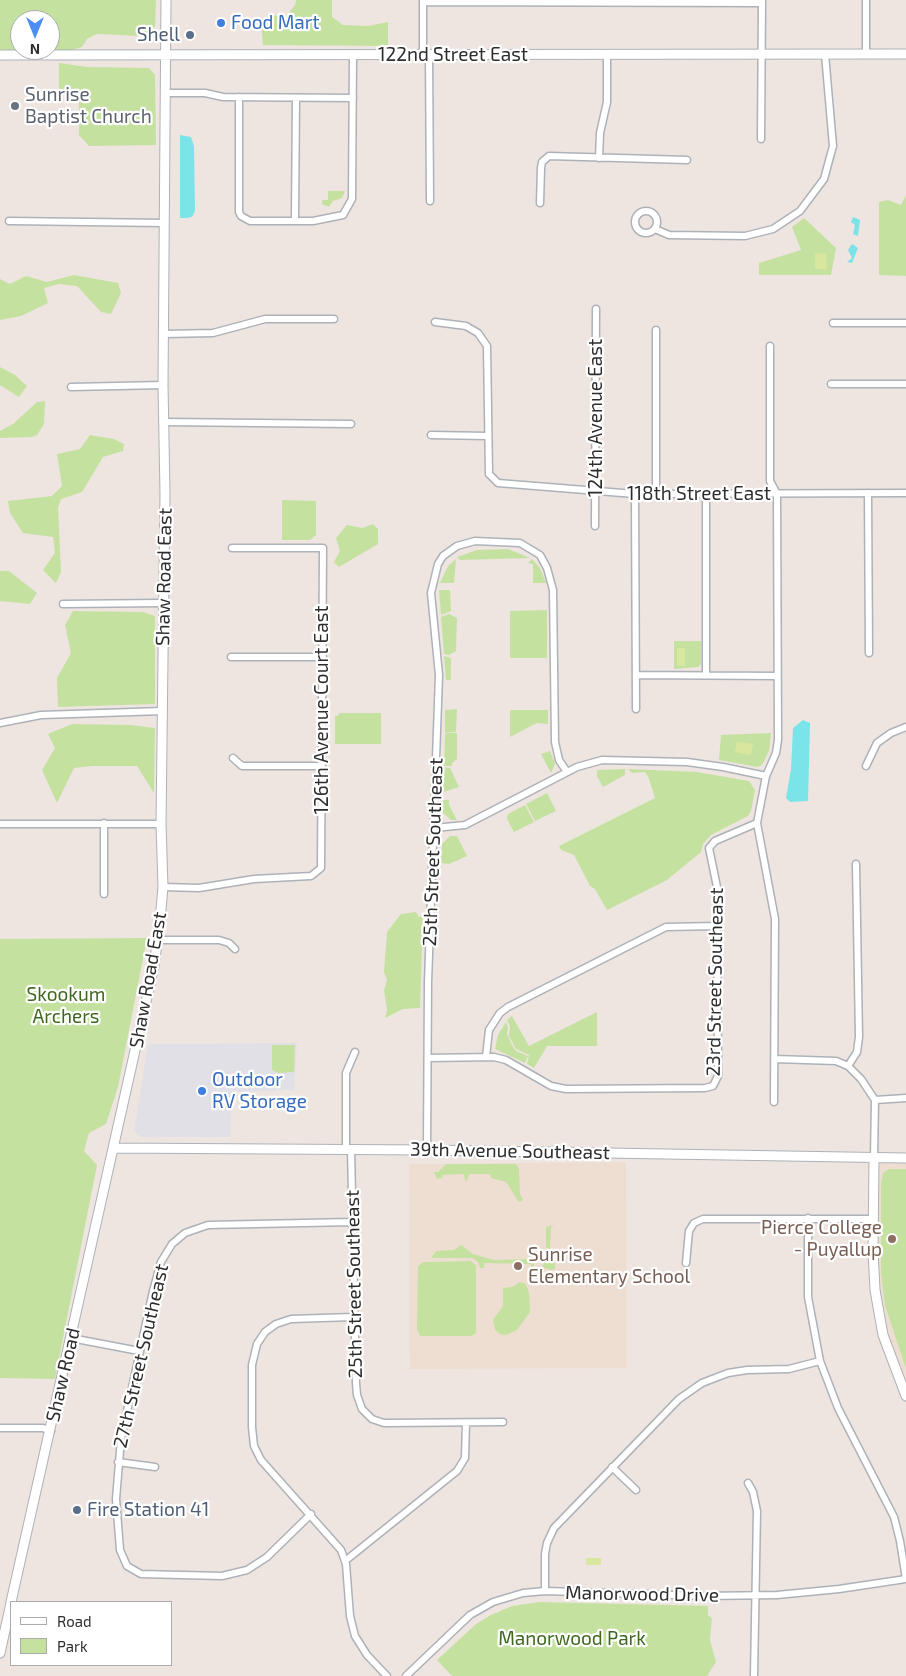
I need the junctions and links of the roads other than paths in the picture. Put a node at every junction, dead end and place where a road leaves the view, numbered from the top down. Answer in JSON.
{"nodes":[{"id":1,"x":166,"y":0,"type":"edge"},
{"id":2,"x":866,"y":0,"type":"edge"},
{"id":3,"x":423,"y":1,"type":"edge"},
{"id":4,"x":762,"y":2,"type":"edge"},
{"id":5,"x":166,"y":54,"type":"junction"},
{"id":6,"x":608,"y":54,"type":"junction"},
{"id":7,"x":763,"y":54,"type":"junction"},
{"id":8,"x":825,"y":54,"type":"junction"},
{"id":9,"x":866,"y":54,"type":"junction"},
{"id":10,"x":906,"y":54,"type":"edge"},
{"id":11,"x":0,"y":55,"type":"edge"},
{"id":12,"x":353,"y":55,"type":"junction"},
{"id":13,"x":426,"y":55,"type":"junction"},
{"id":14,"x":165,"y":93,"type":"junction"},
{"id":15,"x":239,"y":97,"type":"junction"},
{"id":16,"x":296,"y":98,"type":"junction"},
{"id":17,"x":353,"y":98,"type":"junction"},
{"id":18,"x":761,"y":139,"type":"dead end"},
{"id":19,"x":599,"y":158,"type":"junction"},
{"id":20,"x":687,"y":160,"type":"dead end"},
{"id":21,"x":430,"y":201,"type":"dead end"},
{"id":22,"x":540,"y":202,"type":"dead end"},
{"id":23,"x":295,"y":220,"type":"junction"},
{"id":24,"x":9,"y":221,"type":"dead end"},
{"id":25,"x":164,"y":224,"type":"junction"},
{"id":26,"x":655,"y":229,"type":"dead end"},
{"id":27,"x":596,"y":309,"type":"dead end"},
{"id":28,"x":334,"y":319,"type":"dead end"},
{"id":29,"x":435,"y":322,"type":"dead end"},
{"id":30,"x":833,"y":323,"type":"dead end"},
{"id":31,"x":906,"y":323,"type":"edge"},
{"id":32,"x":656,"y":330,"type":"dead end"},
{"id":33,"x":164,"y":334,"type":"junction"},
{"id":34,"x":770,"y":346,"type":"dead end"},
{"id":35,"x":831,"y":384,"type":"dead end"},
{"id":36,"x":906,"y":384,"type":"edge"},
{"id":37,"x":163,"y":385,"type":"junction"},
{"id":38,"x":71,"y":387,"type":"dead end"},
{"id":39,"x":164,"y":422,"type":"junction"},
{"id":40,"x":351,"y":424,"type":"dead end"},
{"id":41,"x":431,"y":435,"type":"dead end"},
{"id":42,"x":487,"y":436,"type":"junction"},
{"id":43,"x":596,"y":492,"type":"junction"},
{"id":44,"x":656,"y":493,"type":"junction"},
{"id":45,"x":706,"y":493,"type":"junction"},
{"id":46,"x":868,"y":493,"type":"junction"},
{"id":47,"x":906,"y":493,"type":"edge"},
{"id":48,"x":635,"y":494,"type":"junction"},
{"id":49,"x":777,"y":494,"type":"junction"},
{"id":50,"x":595,"y":526,"type":"dead end"},
{"id":51,"x":232,"y":548,"type":"dead end"},
{"id":52,"x":162,"y":603,"type":"junction"},
{"id":53,"x":63,"y":604,"type":"dead end"},
{"id":54,"x":869,"y":653,"type":"dead end"},
{"id":55,"x":231,"y":657,"type":"dead end"},
{"id":56,"x":322,"y":657,"type":"junction"},
{"id":57,"x":636,"y":675,"type":"junction"},
{"id":58,"x":706,"y":675,"type":"junction"},
{"id":59,"x":777,"y":676,"type":"junction"},
{"id":60,"x":636,"y":709,"type":"dead end"},
{"id":61,"x":163,"y":711,"type":"junction"},
{"id":62,"x":0,"y":723,"type":"edge"},
{"id":63,"x":906,"y":727,"type":"edge"},
{"id":64,"x":233,"y":758,"type":"dead end"},
{"id":65,"x":322,"y":766,"type":"junction"},
{"id":66,"x":866,"y":766,"type":"dead end"},
{"id":67,"x":567,"y":772,"type":"junction"},
{"id":68,"x":766,"y":776,"type":"junction"},
{"id":69,"x":104,"y":823,"type":"junction"},
{"id":70,"x":757,"y":823,"type":"junction"},
{"id":71,"x":0,"y":824,"type":"edge"},
{"id":72,"x":161,"y":824,"type":"junction"},
{"id":73,"x":434,"y":828,"type":"junction"},
{"id":74,"x":856,"y":864,"type":"dead end"},
{"id":75,"x":163,"y":886,"type":"junction"},
{"id":76,"x":104,"y":894,"type":"dead end"},
{"id":77,"x":717,"y":926,"type":"junction"},
{"id":78,"x":158,"y":940,"type":"junction"},
{"id":79,"x":235,"y":950,"type":"dead end"},
{"id":80,"x":355,"y":1052,"type":"dead end"},
{"id":81,"x":486,"y":1057,"type":"junction"},
{"id":82,"x":428,"y":1058,"type":"junction"},
{"id":83,"x":775,"y":1059,"type":"junction"},
{"id":84,"x":848,"y":1066,"type":"junction"},
{"id":85,"x":906,"y":1098,"type":"edge"},
{"id":86,"x":875,"y":1100,"type":"junction"},
{"id":87,"x":774,"y":1102,"type":"dead end"},
{"id":88,"x":114,"y":1148,"type":"junction"},
{"id":89,"x":348,"y":1149,"type":"junction"},
{"id":90,"x":427,"y":1150,"type":"junction"},
{"id":91,"x":874,"y":1158,"type":"junction"},
{"id":92,"x":906,"y":1158,"type":"edge"},
{"id":93,"x":808,"y":1218,"type":"junction"},
{"id":94,"x":874,"y":1219,"type":"junction"},
{"id":95,"x":352,"y":1222,"type":"junction"},
{"id":96,"x":686,"y":1264,"type":"dead end"},
{"id":97,"x":353,"y":1318,"type":"junction"},
{"id":98,"x":71,"y":1338,"type":"junction"},
{"id":99,"x":139,"y":1351,"type":"junction"},
{"id":100,"x":820,"y":1361,"type":"junction"},
{"id":101,"x":906,"y":1396,"type":"edge"},
{"id":102,"x":466,"y":1422,"type":"junction"},
{"id":103,"x":502,"y":1422,"type":"dead end"},
{"id":104,"x":0,"y":1428,"type":"edge"},
{"id":105,"x":51,"y":1431,"type":"junction"},
{"id":106,"x":118,"y":1462,"type":"junction"},
{"id":107,"x":155,"y":1467,"type":"dead end"},
{"id":108,"x":612,"y":1467,"type":"junction"},
{"id":109,"x":748,"y":1483,"type":"dead end"},
{"id":110,"x":636,"y":1490,"type":"dead end"},
{"id":111,"x":311,"y":1514,"type":"junction"},
{"id":112,"x":345,"y":1561,"type":"junction"},
{"id":113,"x":906,"y":1579,"type":"edge"},
{"id":114,"x":546,"y":1591,"type":"junction"},
{"id":115,"x":756,"y":1596,"type":"junction"},
{"id":116,"x":11,"y":1601,"type":"edge"},
{"id":117,"x":10,"y":1608,"type":"edge"},
{"id":118,"x":0,"y":1653,"type":"edge"},
{"id":119,"x":387,"y":1676,"type":"edge"},
{"id":120,"x":406,"y":1676,"type":"edge"},
{"id":121,"x":754,"y":1676,"type":"edge"}],
"edges":[{"from":1,"to":5,"type":"main road","name":"Shaw Road East"},
{"from":2,"to":9,"type":"street"},
{"from":3,"to":4,"type":"street"},
{"from":3,"to":13,"type":"street"},
{"from":4,"to":7,"type":"street"},
{"from":5,"to":11,"type":"main road","name":"122nd Street East"},
{"from":5,"to":12,"type":"main road","name":"122nd Street East"},
{"from":5,"to":14,"type":"main road","name":"Shaw Road East"},
{"from":6,"to":7,"type":"main road","name":"122nd Street East"},
{"from":6,"to":13,"type":"main road","name":"122nd Street East"},
{"from":6,"to":19,"type":"street"},
{"from":7,"to":8,"type":"main road","name":"122nd Street East"},
{"from":7,"to":18,"type":"street"},
{"from":8,"to":9,"type":"main road","name":"122nd Street East"},
{"from":8,"to":26,"type":"street"},
{"from":9,"to":10,"type":"main road","name":"122nd Street East"},
{"from":12,"to":13,"type":"main road","name":"122nd Street East"},
{"from":12,"to":17,"type":"street"},
{"from":13,"to":21,"type":"street"},
{"from":14,"to":15,"type":"street"},
{"from":14,"to":25,"type":"main road","name":"Shaw Road East"},
{"from":15,"to":16,"type":"street"},
{"from":15,"to":23,"type":"street"},
{"from":16,"to":17,"type":"street"},
{"from":16,"to":23,"type":"street"},
{"from":17,"to":23,"type":"street"},
{"from":19,"to":20,"type":"street"},
{"from":19,"to":22,"type":"street"},
{"from":24,"to":25,"type":"street"},
{"from":25,"to":33,"type":"main road","name":"Shaw Road East"},
{"from":27,"to":43,"type":"street","name":"124th Avenue East"},
{"from":28,"to":33,"type":"street"},
{"from":29,"to":42,"type":"street"},
{"from":30,"to":31,"type":"street"},
{"from":32,"to":44,"type":"street"},
{"from":33,"to":37,"type":"main road","name":"Shaw Road East"},
{"from":34,"to":49,"type":"street"},
{"from":35,"to":36,"type":"street"},
{"from":37,"to":38,"type":"street"},
{"from":37,"to":39,"type":"main road","name":"Shaw Road East"},
{"from":39,"to":40,"type":"street"},
{"from":39,"to":52,"type":"main road","name":"Shaw Road East"},
{"from":41,"to":42,"type":"street"},
{"from":42,"to":43,"type":"street","name":"118th Street East"},
{"from":43,"to":48,"type":"street","name":"118th Street East"},
{"from":43,"to":50,"type":"street","name":"124th Avenue East"},
{"from":44,"to":45,"type":"street","name":"118th Street East"},
{"from":44,"to":48,"type":"street","name":"118th Street East"},
{"from":45,"to":49,"type":"street","name":"118th Street East"},
{"from":45,"to":58,"type":"street"},
{"from":46,"to":47,"type":"street","name":"118th Street East"},
{"from":46,"to":49,"type":"street","name":"118th Street East"},
{"from":46,"to":54,"type":"street"},
{"from":48,"to":57,"type":"street"},
{"from":49,"to":59,"type":"street"},
{"from":51,"to":56,"type":"street","name":"126th Avenue Court East"},
{"from":52,"to":53,"type":"street"},
{"from":52,"to":61,"type":"main road","name":"Shaw Road East"},
{"from":55,"to":56,"type":"street"},
{"from":56,"to":65,"type":"street","name":"126th Avenue Court East"},
{"from":57,"to":58,"type":"street"},
{"from":57,"to":60,"type":"street"},
{"from":58,"to":59,"type":"street"},
{"from":59,"to":68,"type":"street"},
{"from":61,"to":62,"type":"street"},
{"from":61,"to":72,"type":"main road","name":"Shaw Road East"},
{"from":63,"to":66,"type":"street"},
{"from":64,"to":65,"type":"street"},
{"from":65,"to":75,"type":"street","name":"126th Avenue Court East"},
{"from":67,"to":68,"type":"street"},
{"from":67,"to":73,"type":"street"},
{"from":67,"to":73,"type":"street","name":"25th Street Southeast"},
{"from":68,"to":70,"type":"street"},
{"from":69,"to":71,"type":"street"},
{"from":69,"to":72,"type":"street"},
{"from":69,"to":76,"type":"street"},
{"from":70,"to":77,"type":"street","name":"23rd Street Southeast"},
{"from":70,"to":83,"type":"street"},
{"from":72,"to":75,"type":"main road","name":"Shaw Road East"},
{"from":73,"to":82,"type":"street","name":"25th Street Southeast"},
{"from":74,"to":84,"type":"street"},
{"from":75,"to":78,"type":"main road","name":"Shaw Road East"},
{"from":77,"to":81,"type":"street"},
{"from":77,"to":81,"type":"street","name":"23rd Street Southeast"},
{"from":78,"to":79,"type":"street"},
{"from":78,"to":88,"type":"main road","name":"Shaw Road East"},
{"from":80,"to":89,"type":"street"},
{"from":81,"to":82,"type":"street"},
{"from":82,"to":90,"type":"street","name":"25th Street Southeast"},
{"from":83,"to":84,"type":"street"},
{"from":83,"to":87,"type":"street"},
{"from":84,"to":86,"type":"street"},
{"from":85,"to":86,"type":"street"},
{"from":86,"to":91,"type":"street"},
{"from":88,"to":89,"type":"main road","name":"39th Avenue Southeast"},
{"from":88,"to":98,"type":"main road","name":"Shaw Road"},
{"from":89,"to":90,"type":"main road","name":"39th Avenue Southeast"},
{"from":89,"to":95,"type":"street","name":"25th Street Southeast"},
{"from":90,"to":91,"type":"main road","name":"39th Avenue Southeast"},
{"from":91,"to":92,"type":"main road","name":"39th Avenue Southeast"},
{"from":91,"to":94,"type":"main road"},
{"from":93,"to":94,"type":"street"},
{"from":93,"to":96,"type":"street"},
{"from":93,"to":100,"type":"street"},
{"from":94,"to":101,"type":"main road"},
{"from":95,"to":97,"type":"street","name":"25th Street Southeast"},
{"from":95,"to":99,"type":"street","name":"27th Street Southeast"},
{"from":97,"to":102,"type":"street","name":"25th Street Southeast"},
{"from":97,"to":111,"type":"street"},
{"from":98,"to":99,"type":"street"},
{"from":98,"to":105,"type":"main road","name":"Shaw Road"},
{"from":99,"to":106,"type":"street","name":"27th Street Southeast"},
{"from":100,"to":108,"type":"street"},
{"from":100,"to":113,"type":"street"},
{"from":102,"to":103,"type":"street"},
{"from":102,"to":112,"type":"street"},
{"from":104,"to":105,"type":"street"},
{"from":105,"to":116,"type":"main road","name":"Shaw Road"},
{"from":106,"to":107,"type":"street"},
{"from":106,"to":111,"type":"street","name":"27th Street Southeast"},
{"from":108,"to":110,"type":"street"},
{"from":108,"to":114,"type":"street"},
{"from":109,"to":115,"type":"street"},
{"from":111,"to":112,"type":"street"},
{"from":112,"to":119,"type":"street"},
{"from":113,"to":115,"type":"street","name":"Manorwood Drive"},
{"from":114,"to":115,"type":"street","name":"Manorwood Drive"},
{"from":114,"to":120,"type":"street","name":"Manorwood Drive"},
{"from":115,"to":121,"type":"street"},
{"from":117,"to":118,"type":"main road","name":"Shaw Road"}]}
